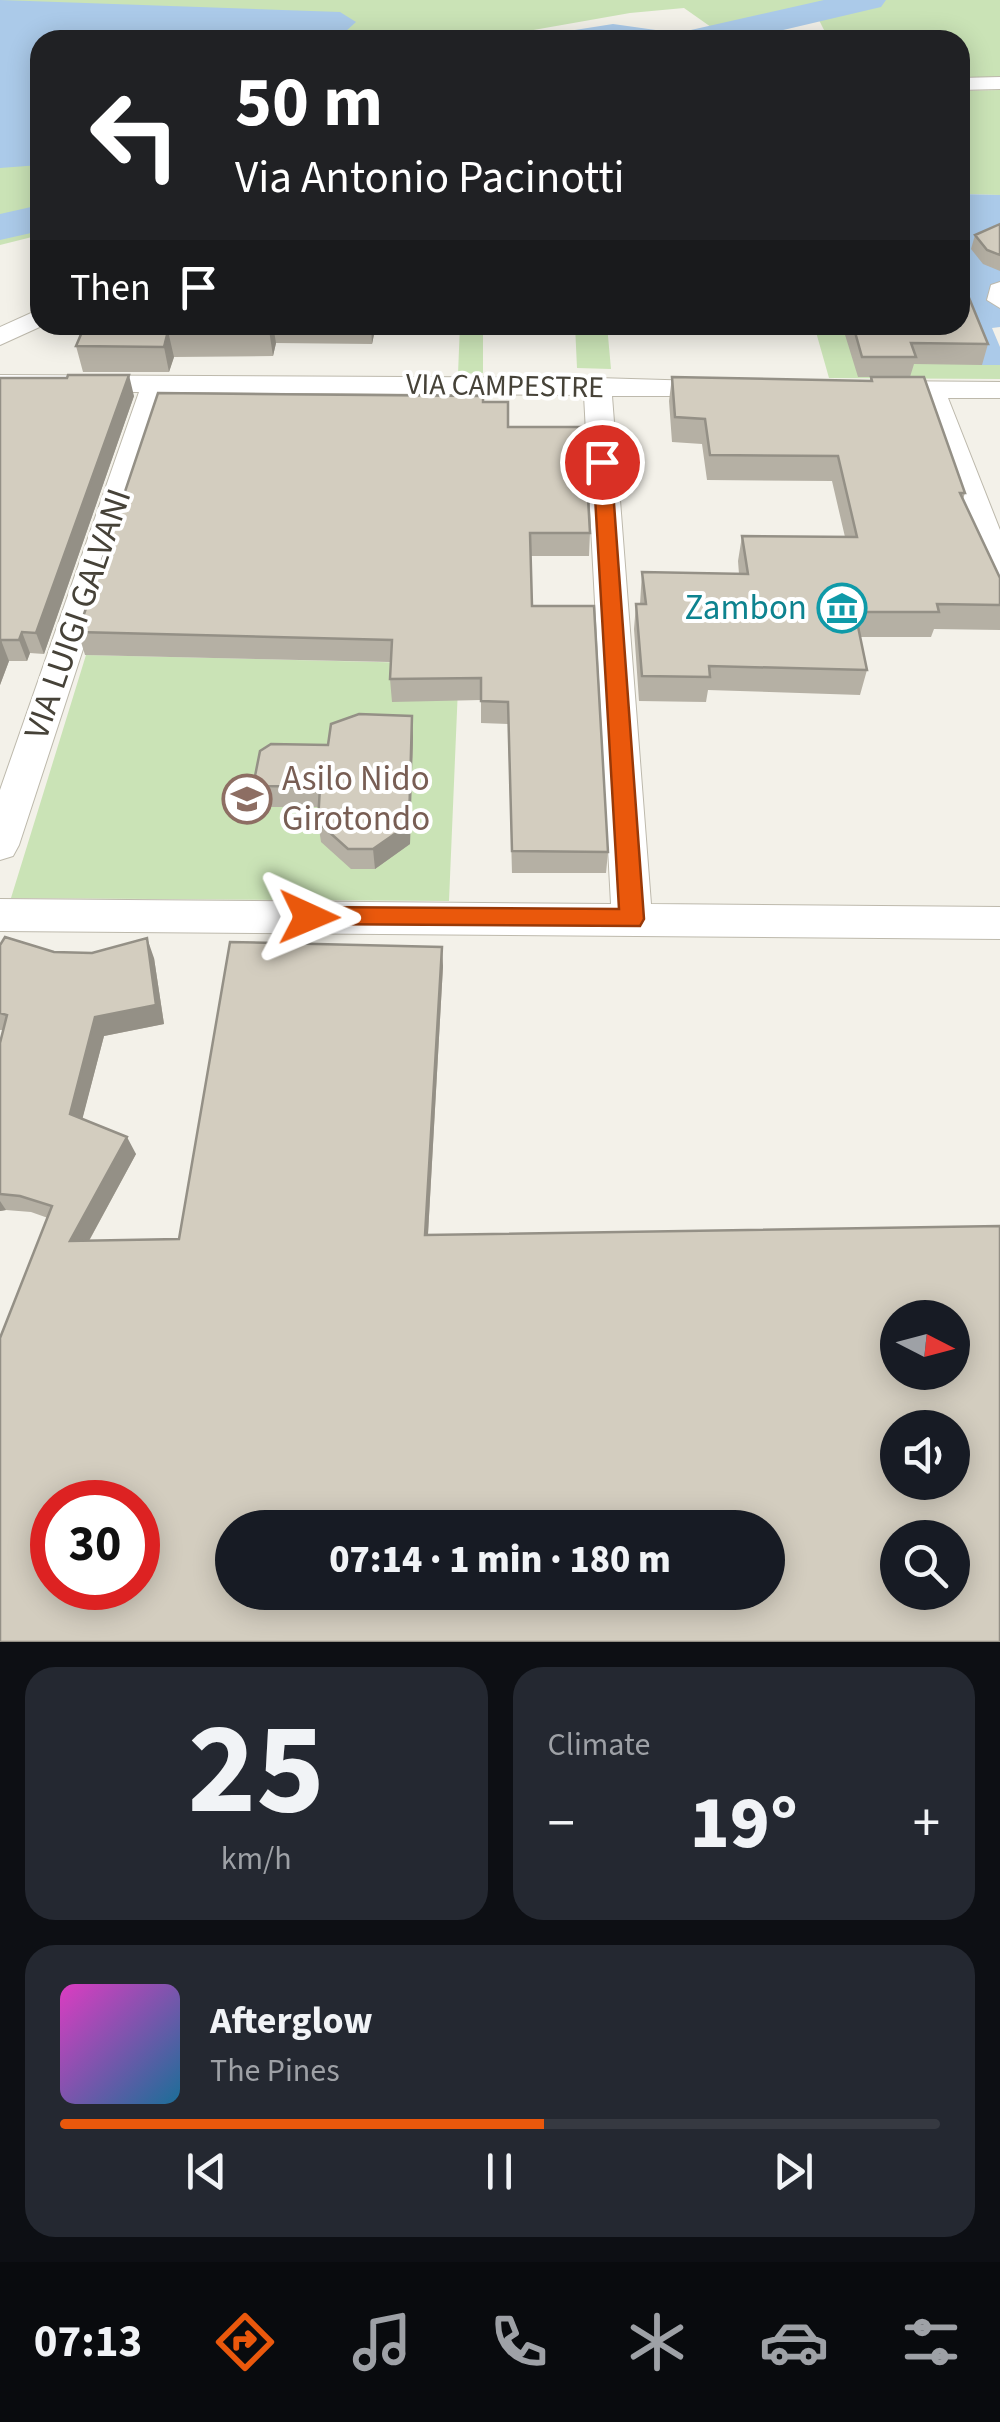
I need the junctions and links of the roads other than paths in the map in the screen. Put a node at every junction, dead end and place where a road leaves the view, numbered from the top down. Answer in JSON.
{"nodes":[{"id":1,"x":1000,"y":83,"type":"edge"},
{"id":2,"x":970,"y":84,"type":"edge"},
{"id":3,"x":1000,"y":290,"type":"edge"},
{"id":4,"x":1000,"y":300,"type":"edge"},
{"id":5,"x":30,"y":323,"type":"edge"},
{"id":6,"x":0,"y":337,"type":"edge"},
{"id":7,"x":3,"y":382,"type":"edge"},
{"id":8,"x":156,"y":383,"type":"junction"},
{"id":9,"x":597,"y":386,"type":"junction"},
{"id":10,"x":743,"y":388,"type":"edge"},
{"id":11,"x":846,"y":388,"type":"edge"},
{"id":12,"x":931,"y":390,"type":"junction"},
{"id":13,"x":1000,"y":390,"type":"edge"},
{"id":14,"x":1000,"y":570,"type":"edge"},
{"id":15,"x":0,"y":845,"type":"edge"},
{"id":16,"x":0,"y":915,"type":"edge"},
{"id":17,"x":632,"y":919,"type":"junction"},
{"id":18,"x":1000,"y":923,"type":"edge"}],
"edges":[{"from":1,"to":2,"type":"street"},
{"from":3,"to":4,"type":"street"},
{"from":5,"to":6,"type":"street"},
{"from":7,"to":8,"type":"street","name":"VIA CAMPESTRE"},
{"from":8,"to":9,"type":"street","name":"VIA CAMPESTRE"},
{"from":8,"to":15,"type":"street","name":"VIA LUIGI GALVANI"},
{"from":9,"to":10,"type":"street","name":"VIA CAMPESTRE"},
{"from":9,"to":17,"type":"street"},
{"from":11,"to":12,"type":"street"},
{"from":12,"to":13,"type":"street"},
{"from":12,"to":14,"type":"street"},
{"from":16,"to":17,"type":"street"},
{"from":17,"to":18,"type":"street"}]}
